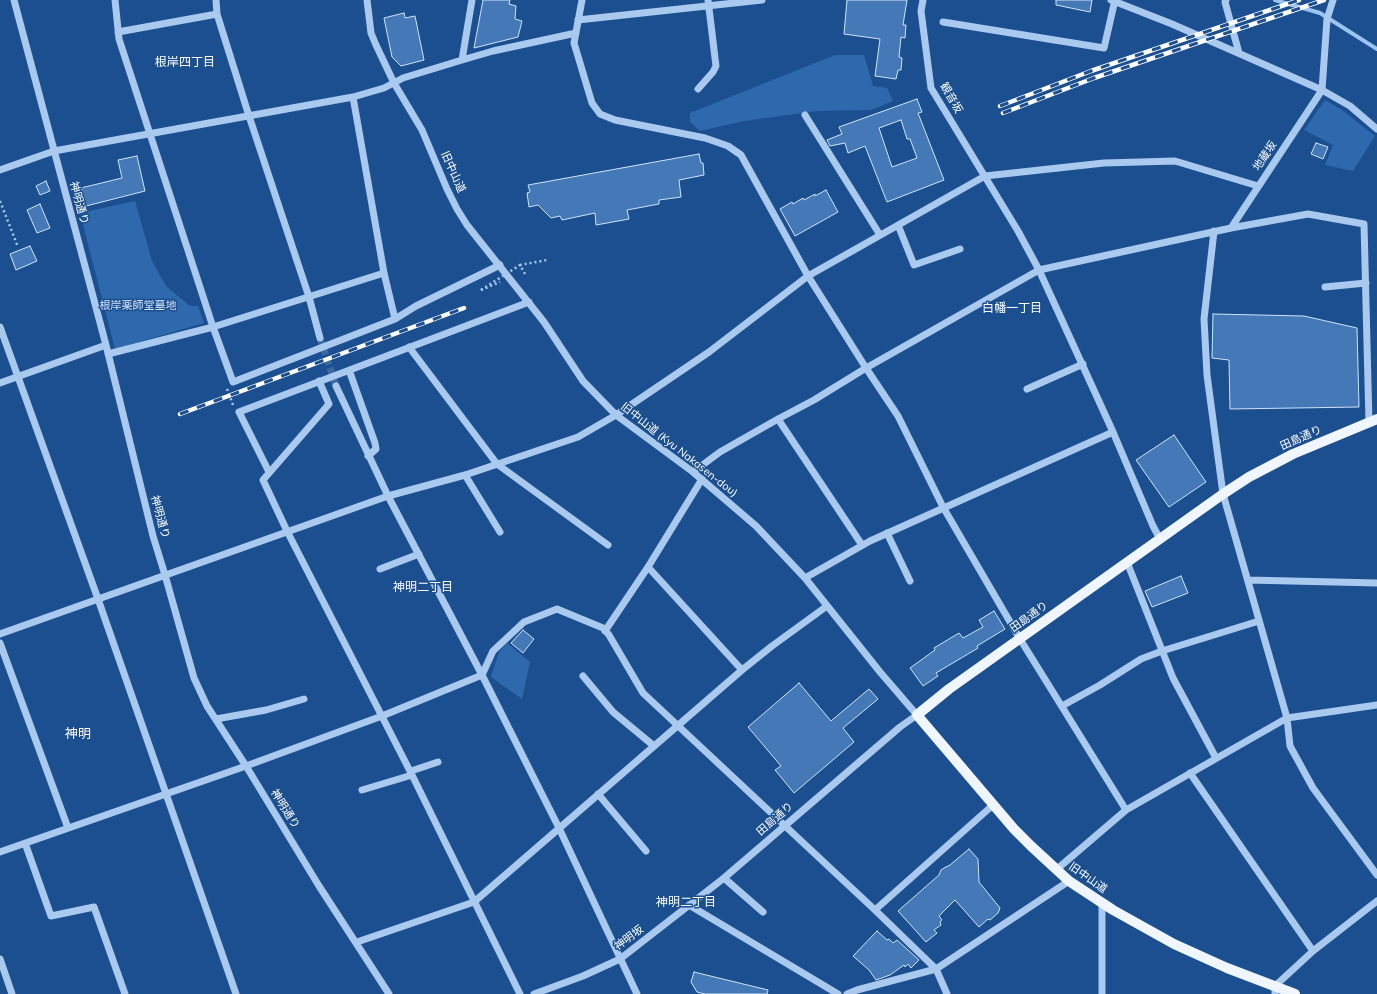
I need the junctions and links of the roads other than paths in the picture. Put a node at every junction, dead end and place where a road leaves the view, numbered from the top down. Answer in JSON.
{"nodes":[{"id":1,"x":14,"y":0,"type":"edge"},
{"id":2,"x":116,"y":0,"type":"edge"},
{"id":3,"x":216,"y":0,"type":"edge"},
{"id":4,"x":367,"y":0,"type":"edge"},
{"id":5,"x":472,"y":0,"type":"edge"},
{"id":6,"x":582,"y":0,"type":"edge"},
{"id":7,"x":762,"y":0,"type":"edge"},
{"id":8,"x":923,"y":0,"type":"edge"},
{"id":9,"x":1114,"y":0,"type":"edge"},
{"id":10,"x":1226,"y":0,"type":"edge"},
{"id":11,"x":1333,"y":0,"type":"edge"},
{"id":12,"x":708,"y":3,"type":"edge"},
{"id":13,"x":217,"y":14,"type":"junction"},
{"id":14,"x":578,"y":20,"type":"junction"},
{"id":15,"x":943,"y":22,"type":"dead end"},
{"id":16,"x":118,"y":32,"type":"junction"},
{"id":17,"x":576,"y":33,"type":"junction"},
{"id":18,"x":1239,"y":53,"type":"junction"},
{"id":19,"x":462,"y":60,"type":"junction"},
{"id":20,"x":394,"y":83,"type":"junction"},
{"id":21,"x":698,"y":89,"type":"dead end"},
{"id":22,"x":1322,"y":90,"type":"junction"},
{"id":23,"x":353,"y":97,"type":"junction"},
{"id":24,"x":805,"y":115,"type":"dead end"},
{"id":25,"x":249,"y":116,"type":"junction"},
{"id":26,"x":1377,"y":129,"type":"edge"},
{"id":27,"x":151,"y":134,"type":"junction"},
{"id":28,"x":54,"y":151,"type":"junction"},
{"id":29,"x":0,"y":170,"type":"edge"},
{"id":30,"x":984,"y":176,"type":"junction"},
{"id":31,"x":1258,"y":186,"type":"junction"},
{"id":32,"x":898,"y":225,"type":"junction"},
{"id":33,"x":1231,"y":228,"type":"junction"},
{"id":34,"x":1214,"y":232,"type":"junction"},
{"id":35,"x":880,"y":235,"type":"junction"},
{"id":36,"x":960,"y":249,"type":"dead end"},
{"id":37,"x":500,"y":265,"type":"junction"},
{"id":38,"x":1039,"y":270,"type":"junction"},
{"id":39,"x":384,"y":273,"type":"junction"},
{"id":40,"x":808,"y":276,"type":"junction"},
{"id":41,"x":1366,"y":283,"type":"junction"},
{"id":42,"x":1325,"y":287,"type":"dead end"},
{"id":43,"x":309,"y":297,"type":"junction"},
{"id":44,"x":529,"y":302,"type":"junction"},
{"id":45,"x":395,"y":319,"type":"junction"},
{"id":46,"x":0,"y":327,"type":"edge"},
{"id":47,"x":213,"y":327,"type":"junction"},
{"id":48,"x":320,"y":338,"type":"tunnel mouth"},
{"id":49,"x":106,"y":345,"type":"junction"},
{"id":50,"x":409,"y":347,"type":"junction"},
{"id":51,"x":108,"y":354,"type":"junction"},
{"id":52,"x":1083,"y":364,"type":"junction"},
{"id":53,"x":866,"y":368,"type":"junction"},
{"id":54,"x":348,"y":370,"type":"junction"},
{"id":55,"x":18,"y":377,"type":"junction"},
{"id":56,"x":319,"y":382,"type":"junction"},
{"id":57,"x":0,"y":383,"type":"edge"},
{"id":58,"x":336,"y":386,"type":"tunnel mouth"},
{"id":59,"x":1027,"y":389,"type":"dead end"},
{"id":60,"x":616,"y":415,"type":"junction"},
{"id":61,"x":778,"y":419,"type":"junction"},
{"id":62,"x":1373,"y":421,"type":"edge"},
{"id":63,"x":1114,"y":432,"type":"junction"},
{"id":64,"x":368,"y":456,"type":"junction"},
{"id":65,"x":497,"y":464,"type":"junction"},
{"id":66,"x":269,"y":472,"type":"junction"},
{"id":67,"x":693,"y":472,"type":"junction"},
{"id":68,"x":465,"y":475,"type":"junction"},
{"id":69,"x":702,"y":479,"type":"junction"},
{"id":70,"x":1223,"y":494,"type":"junction"},
{"id":71,"x":388,"y":496,"type":"junction"},
{"id":72,"x":944,"y":507,"type":"junction"},
{"id":73,"x":287,"y":531,"type":"junction"},
{"id":74,"x":500,"y":532,"type":"dead end"},
{"id":75,"x":887,"y":533,"type":"junction"},
{"id":76,"x":1160,"y":539,"type":"junction"},
{"id":77,"x":608,"y":545,"type":"dead end"},
{"id":78,"x":862,"y":545,"type":"junction"},
{"id":79,"x":419,"y":554,"type":"junction"},
{"id":80,"x":1127,"y":562,"type":"junction"},
{"id":81,"x":648,"y":567,"type":"junction"},
{"id":82,"x":380,"y":569,"type":"dead end"},
{"id":83,"x":165,"y":576,"type":"junction"},
{"id":84,"x":805,"y":578,"type":"junction"},
{"id":85,"x":1248,"y":580,"type":"junction"},
{"id":86,"x":910,"y":581,"type":"dead end"},
{"id":87,"x":1377,"y":583,"type":"edge"},
{"id":88,"x":98,"y":599,"type":"junction"},
{"id":89,"x":827,"y":606,"type":"junction"},
{"id":90,"x":1259,"y":621,"type":"junction"},
{"id":91,"x":605,"y":631,"type":"junction"},
{"id":92,"x":0,"y":634,"type":"edge"},
{"id":93,"x":1020,"y":639,"type":"junction"},
{"id":94,"x":0,"y":644,"type":"edge"},
{"id":95,"x":1162,"y":651,"type":"junction"},
{"id":96,"x":742,"y":670,"type":"junction"},
{"id":97,"x":482,"y":675,"type":"junction"},
{"id":98,"x":583,"y":676,"type":"dead end"},
{"id":99,"x":304,"y":699,"type":"dead end"},
{"id":100,"x":1377,"y":705,"type":"edge"},
{"id":101,"x":1062,"y":706,"type":"junction"},
{"id":102,"x":917,"y":715,"type":"junction"},
{"id":103,"x":382,"y":716,"type":"junction"},
{"id":104,"x":1287,"y":718,"type":"junction"},
{"id":105,"x":216,"y":719,"type":"junction"},
{"id":106,"x":677,"y":726,"type":"junction"},
{"id":107,"x":654,"y":746,"type":"junction"},
{"id":108,"x":1216,"y":758,"type":"junction"},
{"id":109,"x":438,"y":762,"type":"dead end"},
{"id":110,"x":246,"y":766,"type":"junction"},
{"id":111,"x":412,"y":773,"type":"junction"},
{"id":112,"x":1190,"y":773,"type":"junction"},
{"id":113,"x":362,"y":790,"type":"dead end"},
{"id":114,"x":166,"y":794,"type":"junction"},
{"id":115,"x":598,"y":794,"type":"junction"},
{"id":116,"x":993,"y":805,"type":"junction"},
{"id":117,"x":1126,"y":810,"type":"junction"},
{"id":118,"x":785,"y":826,"type":"junction"},
{"id":119,"x":68,"y":828,"type":"junction"},
{"id":120,"x":559,"y":828,"type":"junction"},
{"id":121,"x":25,"y":843,"type":"junction"},
{"id":122,"x":646,"y":851,"type":"dead end"},
{"id":123,"x":0,"y":852,"type":"edge"},
{"id":124,"x":1056,"y":870,"type":"junction"},
{"id":125,"x":1377,"y":875,"type":"edge"},
{"id":126,"x":724,"y":878,"type":"junction"},
{"id":127,"x":1068,"y":881,"type":"junction"},
{"id":128,"x":1377,"y":901,"type":"edge"},
{"id":129,"x":474,"y":902,"type":"junction"},
{"id":130,"x":1102,"y":903,"type":"junction"},
{"id":131,"x":689,"y":905,"type":"junction"},
{"id":132,"x":874,"y":910,"type":"junction"},
{"id":133,"x":763,"y":912,"type":"dead end"},
{"id":134,"x":357,"y":942,"type":"junction"},
{"id":135,"x":1313,"y":951,"type":"junction"},
{"id":136,"x":0,"y":959,"type":"edge"},
{"id":137,"x":620,"y":959,"type":"junction"},
{"id":138,"x":936,"y":969,"type":"junction"},
{"id":139,"x":1275,"y":990,"type":"edge"},
{"id":140,"x":12,"y":994,"type":"edge"},
{"id":141,"x":125,"y":994,"type":"edge"},
{"id":142,"x":236,"y":994,"type":"edge"},
{"id":143,"x":390,"y":994,"type":"edge"},
{"id":144,"x":520,"y":994,"type":"edge"},
{"id":145,"x":534,"y":994,"type":"edge"},
{"id":146,"x":637,"y":994,"type":"edge"},
{"id":147,"x":838,"y":994,"type":"edge"},
{"id":148,"x":847,"y":994,"type":"edge"},
{"id":149,"x":947,"y":994,"type":"edge"},
{"id":150,"x":1102,"y":994,"type":"edge"},
{"id":151,"x":1295,"y":994,"type":"edge"}],
"edges":[{"from":1,"to":28,"type":"street","name":"神明通り"},
{"from":2,"to":16,"type":"street"},
{"from":3,"to":13,"type":"street"},
{"from":4,"to":20,"type":"street"},
{"from":5,"to":19,"type":"street"},
{"from":6,"to":14,"type":"street"},
{"from":7,"to":12,"type":"street"},
{"from":8,"to":30,"type":"street","name":"観音坂"},
{"from":9,"to":15,"type":"street"},
{"from":9,"to":18,"type":"street"},
{"from":10,"to":18,"type":"street"},
{"from":11,"to":22,"type":"street"},
{"from":12,"to":14,"type":"street"},
{"from":12,"to":21,"type":"street"},
{"from":13,"to":16,"type":"street"},
{"from":13,"to":25,"type":"street"},
{"from":14,"to":17,"type":"street"},
{"from":16,"to":27,"type":"street"},
{"from":17,"to":19,"type":"street"},
{"from":17,"to":40,"type":"street"},
{"from":18,"to":22,"type":"street"},
{"from":19,"to":20,"type":"street"},
{"from":20,"to":23,"type":"street"},
{"from":20,"to":37,"type":"street","name":"旧中山道"},
{"from":22,"to":26,"type":"street"},
{"from":22,"to":31,"type":"street","name":"地蔵坂"},
{"from":23,"to":25,"type":"street"},
{"from":23,"to":39,"type":"street"},
{"from":24,"to":35,"type":"street"},
{"from":25,"to":27,"type":"street"},
{"from":25,"to":43,"type":"street"},
{"from":27,"to":28,"type":"street"},
{"from":27,"to":47,"type":"street"},
{"from":28,"to":29,"type":"street"},
{"from":28,"to":49,"type":"street","name":"神明通り"},
{"from":30,"to":31,"type":"street"},
{"from":30,"to":32,"type":"street"},
{"from":30,"to":38,"type":"street","name":"観音坂"},
{"from":31,"to":33,"type":"street","name":"地蔵坂"},
{"from":32,"to":35,"type":"street"},
{"from":32,"to":36,"type":"street"},
{"from":33,"to":34,"type":"street"},
{"from":33,"to":41,"type":"street"},
{"from":34,"to":38,"type":"street"},
{"from":34,"to":70,"type":"street"},
{"from":35,"to":40,"type":"street"},
{"from":37,"to":44,"type":"street","name":"旧中山道 (Kyu Nakasen-dou)"},
{"from":37,"to":45,"type":"street"},
{"from":38,"to":52,"type":"street","name":"観音坂"},
{"from":38,"to":53,"type":"street"},
{"from":39,"to":43,"type":"street"},
{"from":39,"to":45,"type":"street"},
{"from":40,"to":53,"type":"street"},
{"from":40,"to":60,"type":"street"},
{"from":41,"to":42,"type":"street"},
{"from":41,"to":62,"type":"street"},
{"from":43,"to":47,"type":"street"},
{"from":43,"to":48,"type":"street"},
{"from":44,"to":50,"type":"street"},
{"from":44,"to":60,"type":"street","name":"旧中山道 (Kyu Nakasen-dou)"},
{"from":45,"to":47,"type":"street"},
{"from":46,"to":55,"type":"street"},
{"from":47,"to":51,"type":"street"},
{"from":49,"to":51,"type":"street","name":"神明通り"},
{"from":49,"to":55,"type":"street"},
{"from":50,"to":54,"type":"street"},
{"from":50,"to":65,"type":"street"},
{"from":51,"to":83,"type":"street","name":"神明通り"},
{"from":52,"to":59,"type":"street"},
{"from":52,"to":63,"type":"street","name":"観音坂"},
{"from":53,"to":61,"type":"street"},
{"from":53,"to":72,"type":"street"},
{"from":54,"to":56,"type":"street"},
{"from":54,"to":64,"type":"street"},
{"from":55,"to":57,"type":"street"},
{"from":55,"to":88,"type":"street"},
{"from":56,"to":66,"type":"street"},
{"from":56,"to":66,"type":"street"},
{"from":58,"to":64,"type":"street"},
{"from":60,"to":65,"type":"street"},
{"from":60,"to":67,"type":"street","name":"旧中山道 (Kyu Nakasen-dou)"},
{"from":61,"to":67,"type":"street"},
{"from":61,"to":78,"type":"street"},
{"from":62,"to":70,"type":"main road","name":"田島通り"},
{"from":63,"to":72,"type":"street"},
{"from":63,"to":76,"type":"street","name":"観音坂"},
{"from":64,"to":71,"type":"street"},
{"from":65,"to":68,"type":"street"},
{"from":65,"to":77,"type":"street"},
{"from":66,"to":73,"type":"street"},
{"from":67,"to":69,"type":"street","name":"旧中山道 (Kyu Nakasen-dou)"},
{"from":68,"to":71,"type":"street"},
{"from":68,"to":74,"type":"street"},
{"from":69,"to":81,"type":"street"},
{"from":69,"to":84,"type":"street","name":"旧中山道 (Kyu Nakasen-dou)"},
{"from":70,"to":76,"type":"main road","name":"田島通り"},
{"from":70,"to":85,"type":"street"},
{"from":71,"to":73,"type":"street"},
{"from":71,"to":79,"type":"street"},
{"from":72,"to":75,"type":"street"},
{"from":72,"to":93,"type":"street"},
{"from":73,"to":83,"type":"street"},
{"from":73,"to":103,"type":"street"},
{"from":75,"to":78,"type":"street"},
{"from":75,"to":86,"type":"street"},
{"from":76,"to":80,"type":"main road","name":"田島通り"},
{"from":78,"to":84,"type":"street"},
{"from":79,"to":82,"type":"street"},
{"from":79,"to":97,"type":"street"},
{"from":80,"to":93,"type":"main road","name":"田島通り"},
{"from":80,"to":95,"type":"street"},
{"from":81,"to":91,"type":"street"},
{"from":81,"to":96,"type":"street"},
{"from":83,"to":88,"type":"street"},
{"from":83,"to":105,"type":"street","name":"神明通り"},
{"from":84,"to":89,"type":"street","name":"旧中山道 (Kyu Nakasen-dou)"},
{"from":85,"to":87,"type":"street"},
{"from":85,"to":90,"type":"street"},
{"from":88,"to":92,"type":"street"},
{"from":88,"to":114,"type":"street"},
{"from":89,"to":96,"type":"street"},
{"from":89,"to":102,"type":"street","name":"旧中山道 (Kyu Nakasen-dou)"},
{"from":90,"to":95,"type":"street"},
{"from":90,"to":104,"type":"street"},
{"from":91,"to":97,"type":"street"},
{"from":91,"to":106,"type":"street"},
{"from":93,"to":101,"type":"street"},
{"from":93,"to":102,"type":"main road","name":"田島通り"},
{"from":94,"to":119,"type":"street"},
{"from":95,"to":101,"type":"street"},
{"from":95,"to":108,"type":"street"},
{"from":96,"to":106,"type":"street"},
{"from":97,"to":103,"type":"street"},
{"from":97,"to":120,"type":"street"},
{"from":98,"to":107,"type":"street"},
{"from":99,"to":105,"type":"street"},
{"from":100,"to":104,"type":"street"},
{"from":101,"to":117,"type":"street"},
{"from":102,"to":116,"type":"main road","name":"旧中山道"},
{"from":102,"to":118,"type":"street","name":"田島通り"},
{"from":103,"to":110,"type":"street"},
{"from":103,"to":111,"type":"street"},
{"from":104,"to":108,"type":"street"},
{"from":104,"to":125,"type":"street"},
{"from":105,"to":110,"type":"street","name":"神明通り"},
{"from":106,"to":107,"type":"street"},
{"from":106,"to":118,"type":"street"},
{"from":107,"to":115,"type":"street"},
{"from":108,"to":112,"type":"street"},
{"from":109,"to":111,"type":"street"},
{"from":110,"to":114,"type":"street"},
{"from":110,"to":134,"type":"street","name":"神明通り"},
{"from":111,"to":113,"type":"street"},
{"from":111,"to":129,"type":"street"},
{"from":112,"to":117,"type":"street"},
{"from":112,"to":135,"type":"street"},
{"from":114,"to":119,"type":"street"},
{"from":114,"to":142,"type":"street"},
{"from":115,"to":120,"type":"street"},
{"from":115,"to":122,"type":"street"},
{"from":116,"to":124,"type":"main road","name":"旧中山道"},
{"from":116,"to":132,"type":"street"},
{"from":117,"to":124,"type":"street"},
{"from":118,"to":126,"type":"street","name":"田島通り"},
{"from":118,"to":132,"type":"street"},
{"from":119,"to":121,"type":"street"},
{"from":120,"to":129,"type":"street"},
{"from":120,"to":137,"type":"street"},
{"from":121,"to":123,"type":"street"},
{"from":121,"to":141,"type":"street"},
{"from":124,"to":127,"type":"main road","name":"旧中山道"},
{"from":126,"to":131,"type":"street","name":"神明坂"},
{"from":126,"to":133,"type":"street"},
{"from":127,"to":130,"type":"main road","name":"旧中山道"},
{"from":127,"to":138,"type":"street"},
{"from":128,"to":135,"type":"street"},
{"from":129,"to":134,"type":"street"},
{"from":129,"to":144,"type":"street"},
{"from":130,"to":139,"type":"main road","name":"旧中山道"},
{"from":130,"to":150,"type":"street"},
{"from":131,"to":137,"type":"street","name":"神明坂"},
{"from":131,"to":147,"type":"street"},
{"from":132,"to":138,"type":"street"},
{"from":134,"to":143,"type":"street","name":"神明通り"},
{"from":135,"to":139,"type":"street"},
{"from":136,"to":140,"type":"street"},
{"from":137,"to":145,"type":"street","name":"神明坂"},
{"from":137,"to":146,"type":"street"},
{"from":138,"to":148,"type":"street"},
{"from":138,"to":149,"type":"street"},
{"from":139,"to":151,"type":"main road","name":"旧中山道"}]}
